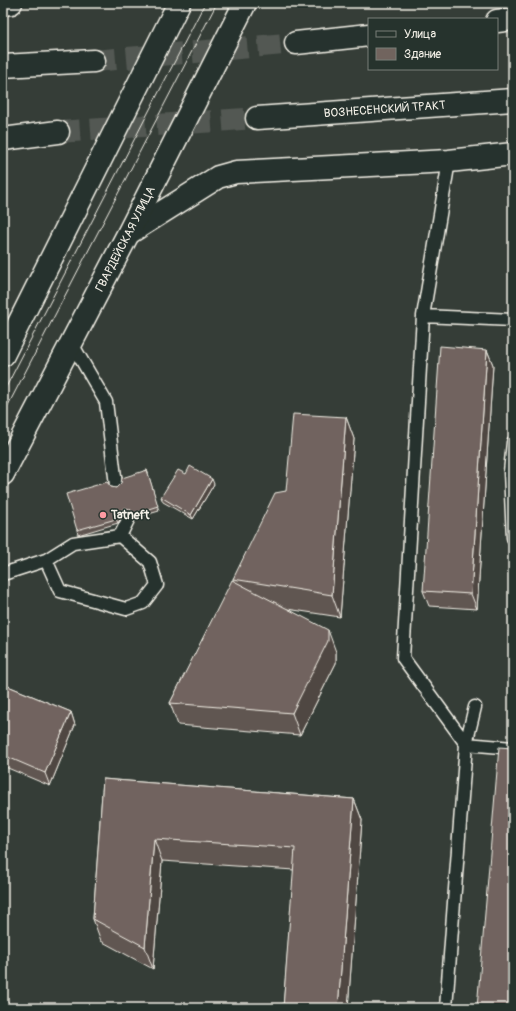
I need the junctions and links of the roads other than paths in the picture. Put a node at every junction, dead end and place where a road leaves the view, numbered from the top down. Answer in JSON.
{"nodes":[{"id":1,"x":11,"y":3,"type":"edge"},
{"id":2,"x":179,"y":3,"type":"edge"},
{"id":3,"x":245,"y":3,"type":"edge"},
{"id":4,"x":3,"y":4,"type":"edge"},
{"id":5,"x":513,"y":20,"type":"edge"},
{"id":6,"x":498,"y":21,"type":"edge"},
{"id":7,"x":368,"y":35,"type":"edge"},
{"id":8,"x":296,"y":42,"type":"tunnel mouth"},
{"id":9,"x":94,"y":61,"type":"tunnel mouth"},
{"id":10,"x":3,"y":66,"type":"edge"},
{"id":11,"x":513,"y":100,"type":"edge"},
{"id":12,"x":257,"y":118,"type":"tunnel mouth"},
{"id":13,"x":58,"y":132,"type":"tunnel mouth"},
{"id":14,"x":3,"y":139,"type":"edge"},
{"id":15,"x":513,"y":154,"type":"edge"},
{"id":16,"x":449,"y":161,"type":"junction"},
{"id":17,"x":128,"y":234,"type":"junction"},
{"id":18,"x":423,"y":316,"type":"junction"},
{"id":19,"x":513,"y":320,"type":"edge"},
{"id":20,"x":71,"y":342,"type":"junction"},
{"id":21,"x":3,"y":355,"type":"edge"},
{"id":22,"x":513,"y":442,"type":"edge"},
{"id":23,"x":3,"y":474,"type":"edge"},
{"id":24,"x":116,"y":485,"type":"dead end"},
{"id":25,"x":128,"y":520,"type":"dead end"},
{"id":26,"x":120,"y":536,"type":"junction"},
{"id":27,"x":513,"y":538,"type":"edge"},
{"id":28,"x":46,"y":560,"type":"junction"},
{"id":29,"x":3,"y":574,"type":"edge"},
{"id":30,"x":474,"y":707,"type":"dead end"},
{"id":31,"x":466,"y":744,"type":"junction"},
{"id":32,"x":513,"y":748,"type":"edge"},
{"id":33,"x":446,"y":1008,"type":"edge"}],
"edges":[{"from":1,"to":4,"type":"main road"},
{"from":2,"to":21,"type":"main road"},
{"from":3,"to":17,"type":"main road","name":"ГВАРДЕЙСКАЯ УЛИЦА"},
{"from":5,"to":6,"type":"main road"},
{"from":7,"to":8,"type":"main road"},
{"from":9,"to":10,"type":"main road"},
{"from":11,"to":12,"type":"main road","name":"ВОЗНЕСЕНСКИЙ ТРАКТ"},
{"from":13,"to":14,"type":"main road"},
{"from":15,"to":16,"type":"main road"},
{"from":16,"to":17,"type":"main road"},
{"from":16,"to":18,"type":"lane"},
{"from":17,"to":20,"type":"main road","name":"ГВАРДЕЙСКАЯ УЛИЦА"},
{"from":18,"to":19,"type":"lane"},
{"from":18,"to":31,"type":"lane"},
{"from":20,"to":23,"type":"main road","name":"ГВАРДЕЙСКАЯ УЛИЦА"},
{"from":20,"to":24,"type":"lane"},
{"from":22,"to":27,"type":"lane"},
{"from":25,"to":26,"type":"lane"},
{"from":26,"to":28,"type":"lane"},
{"from":26,"to":28,"type":"lane"},
{"from":28,"to":29,"type":"lane"},
{"from":30,"to":31,"type":"lane"},
{"from":31,"to":32,"type":"lane"},
{"from":31,"to":33,"type":"lane"}]}
